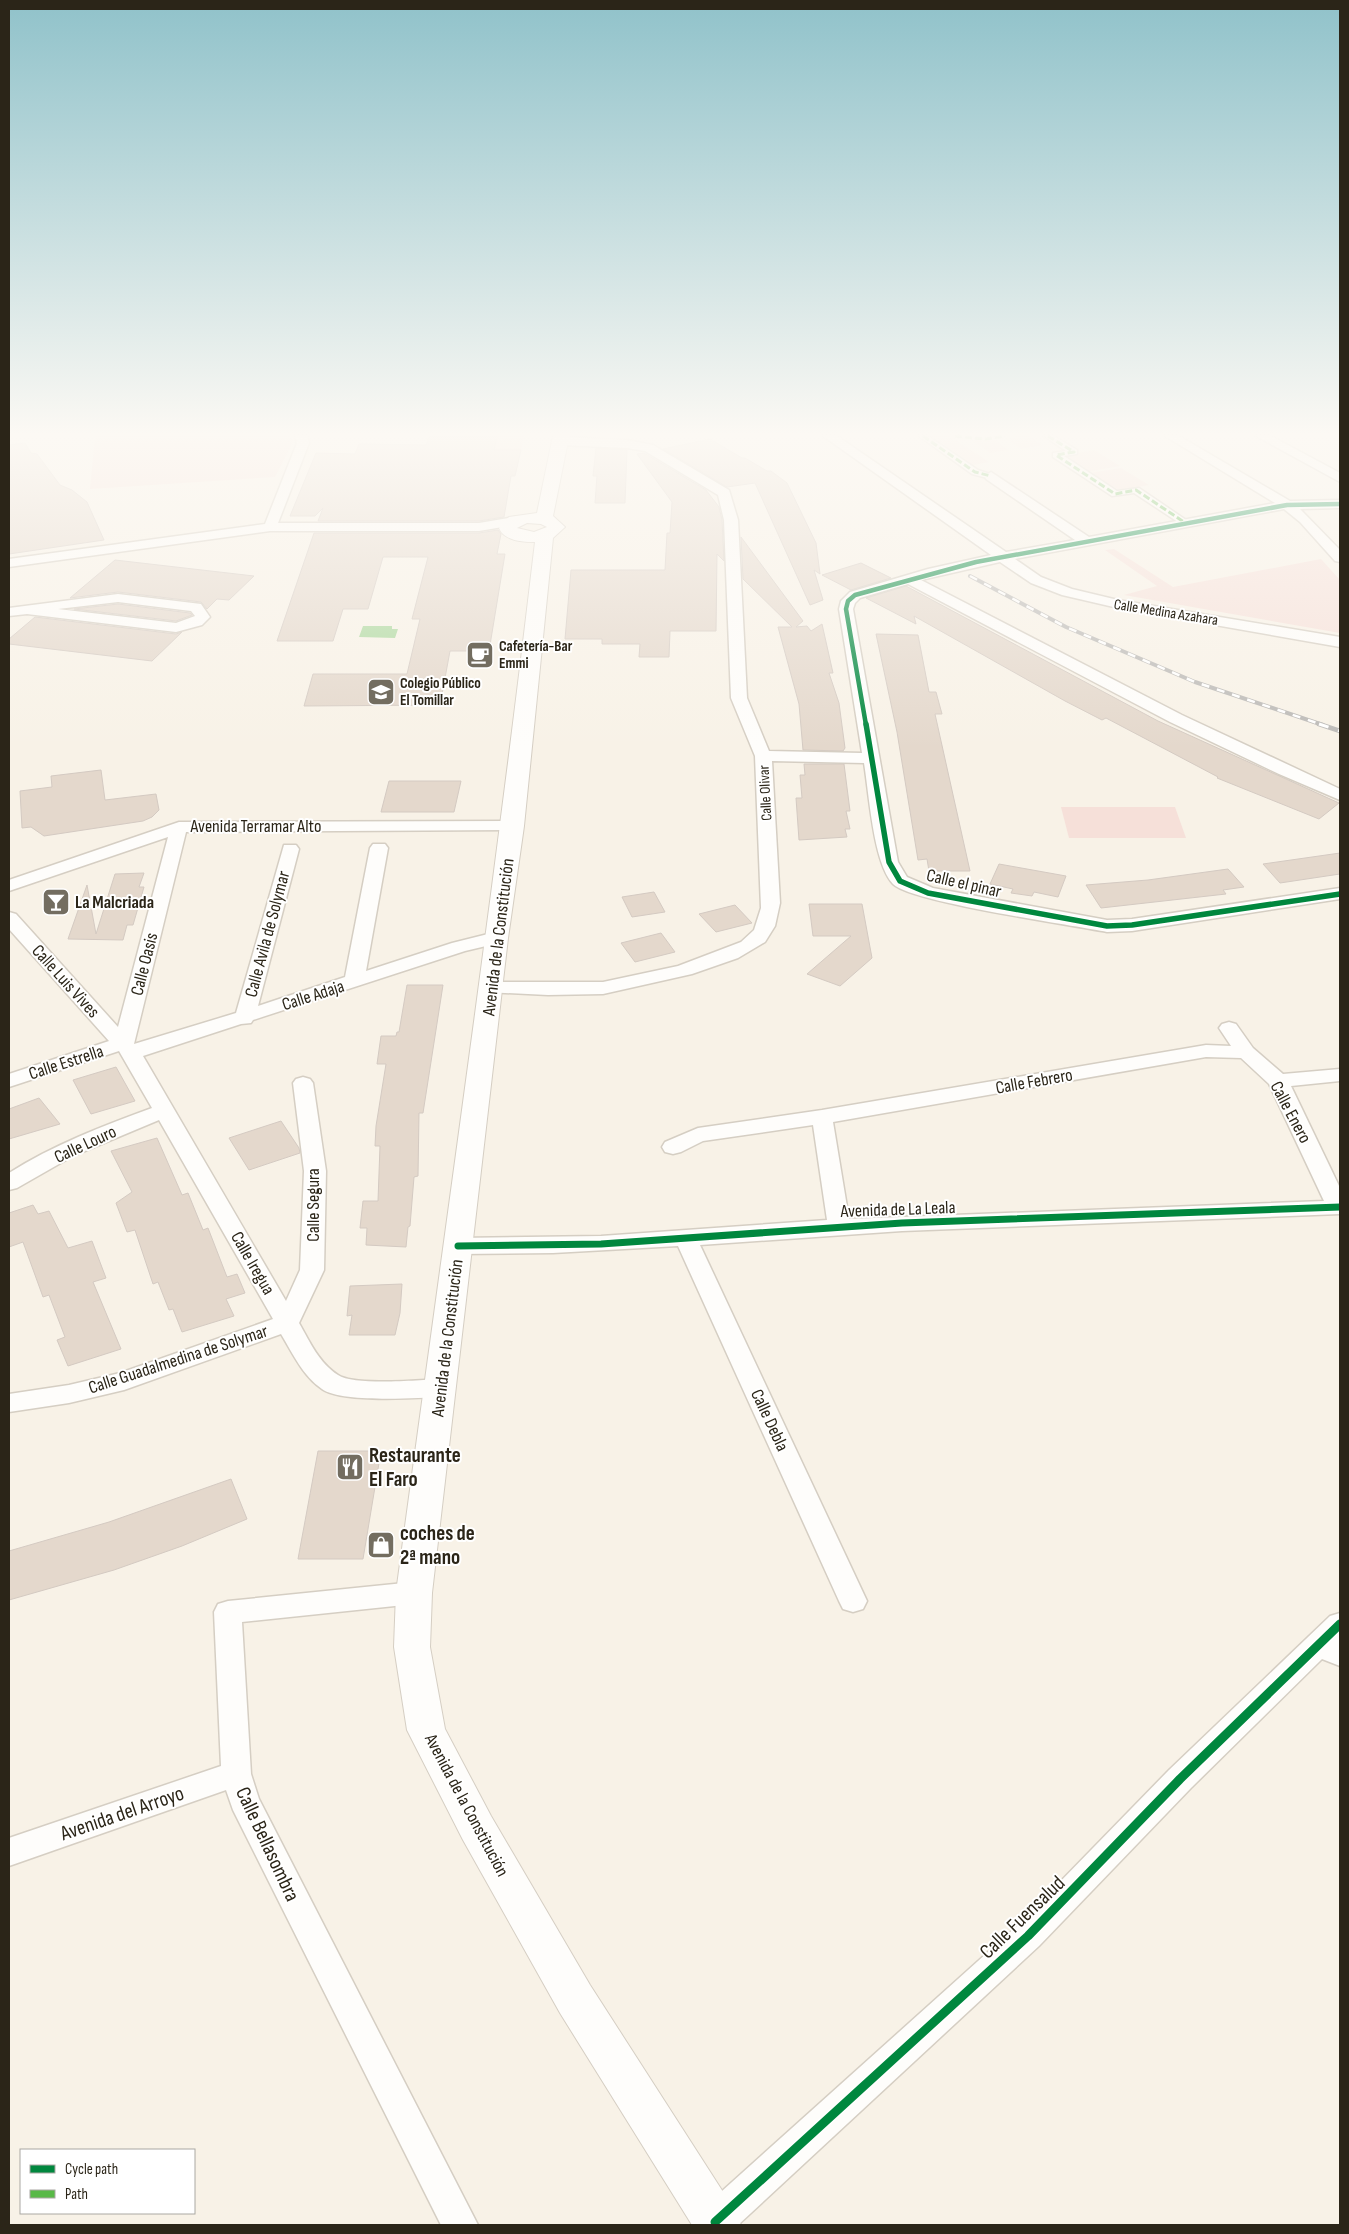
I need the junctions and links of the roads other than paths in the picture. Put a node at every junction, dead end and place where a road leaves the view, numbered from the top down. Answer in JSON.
{"nodes":[{"id":1,"x":174,"y":540,"type":"edge"},
{"id":2,"x":531,"y":540,"type":"edge"},
{"id":3,"x":732,"y":540,"type":"edge"},
{"id":4,"x":978,"y":540,"type":"edge"},
{"id":5,"x":1085,"y":540,"type":"edge"},
{"id":6,"x":1103,"y":540,"type":"edge"},
{"id":7,"x":1324,"y":540,"type":"edge"},
{"id":8,"x":1089,"y":543,"type":"junction"},
{"id":9,"x":1002,"y":557,"type":"junction"},
{"id":10,"x":1340,"y":558,"type":"edge"},
{"id":11,"x":9,"y":563,"type":"edge"},
{"id":12,"x":909,"y":579,"type":"junction"},
{"id":13,"x":30,"y":610,"type":"junction"},
{"id":14,"x":9,"y":612,"type":"edge"},
{"id":15,"x":1340,"y":642,"type":"edge"},
{"id":16,"x":763,"y":756,"type":"junction"},
{"id":17,"x":870,"y":758,"type":"junction"},
{"id":18,"x":1340,"y":795,"type":"edge"},
{"id":19,"x":514,"y":826,"type":"junction"},
{"id":20,"x":180,"y":827,"type":"junction"},
{"id":21,"x":379,"y":848,"type":"dead end"},
{"id":22,"x":290,"y":849,"type":"dead end"},
{"id":23,"x":9,"y":886,"type":"edge"},
{"id":24,"x":1340,"y":894,"type":"edge"},
{"id":25,"x":9,"y":918,"type":"edge"},
{"id":26,"x":496,"y":938,"type":"junction"},
{"id":27,"x":354,"y":982,"type":"junction"},
{"id":28,"x":492,"y":988,"type":"junction"},
{"id":29,"x":244,"y":1018,"type":"junction"},
{"id":30,"x":1229,"y":1028,"type":"dead end"},
{"id":31,"x":128,"y":1048,"type":"junction"},
{"id":32,"x":1246,"y":1052,"type":"junction"},
{"id":33,"x":1340,"y":1075,"type":"edge"},
{"id":34,"x":9,"y":1081,"type":"edge"},
{"id":35,"x":1278,"y":1081,"type":"junction"},
{"id":36,"x":303,"y":1083,"type":"dead end"},
{"id":37,"x":165,"y":1111,"type":"junction"},
{"id":38,"x":822,"y":1117,"type":"junction"},
{"id":39,"x":673,"y":1147,"type":"dead end"},
{"id":40,"x":9,"y":1183,"type":"edge"},
{"id":41,"x":1339,"y":1207,"type":"edge"},
{"id":42,"x":839,"y":1227,"type":"junction"},
{"id":43,"x":686,"y":1239,"type":"junction"},
{"id":44,"x":458,"y":1246,"type":"junction"},
{"id":45,"x":287,"y":1323,"type":"junction"},
{"id":46,"x":441,"y":1388,"type":"junction"},
{"id":47,"x":9,"y":1402,"type":"edge"},
{"id":48,"x":414,"y":1593,"type":"junction"},
{"id":49,"x":853,"y":1601,"type":"dead end"},
{"id":50,"x":1340,"y":1624,"type":"edge"},
{"id":51,"x":1329,"y":1650,"type":"edge"},
{"id":52,"x":236,"y":1774,"type":"junction"},
{"id":53,"x":9,"y":1852,"type":"edge"},
{"id":54,"x":717,"y":2224,"type":"edge"},
{"id":55,"x":460,"y":2225,"type":"edge"}],
"edges":[{"from":1,"to":11,"type":"street"},
{"from":2,"to":19,"type":"main road","name":"Avenida de la Constitución"},
{"from":3,"to":16,"type":"street","name":"Calle Olivar"},
{"from":4,"to":9,"type":"street","name":"Calle Medina Azahara"},
{"from":5,"to":8,"type":"street"},
{"from":6,"to":8,"type":"street","name":"Calle el pinar"},
{"from":7,"to":10,"type":"street"},
{"from":8,"to":9,"type":"street","name":"Calle el pinar"},
{"from":9,"to":12,"type":"street","name":"Calle el pinar"},
{"from":9,"to":15,"type":"street","name":"Calle Medina Azahara"},
{"from":12,"to":17,"type":"street","name":"Calle el pinar"},
{"from":12,"to":18,"type":"street"},
{"from":13,"to":13,"type":"street"},
{"from":13,"to":14,"type":"street"},
{"from":16,"to":17,"type":"street"},
{"from":16,"to":28,"type":"street","name":"Calle Olivar"},
{"from":17,"to":24,"type":"street","name":"Calle el pinar"},
{"from":19,"to":20,"type":"street","name":"Avenida Terramar Alto"},
{"from":19,"to":26,"type":"main road","name":"Avenida de la Constitución"},
{"from":20,"to":23,"type":"street","name":"Avenida Terramar Alto"},
{"from":20,"to":31,"type":"street","name":"Calle Oasis"},
{"from":21,"to":27,"type":"street"},
{"from":22,"to":29,"type":"street","name":"Calle Avila de Solymar"},
{"from":25,"to":31,"type":"street","name":"Calle Luis Vives"},
{"from":26,"to":27,"type":"street","name":"Calle Adaja"},
{"from":26,"to":28,"type":"main road","name":"Avenida de la Constitución"},
{"from":27,"to":29,"type":"street","name":"Calle Adaja"},
{"from":28,"to":44,"type":"main road","name":"Avenida de la Constitución"},
{"from":29,"to":31,"type":"street","name":"Calle Adaja"},
{"from":30,"to":32,"type":"street","name":"Calle Enero"},
{"from":31,"to":34,"type":"street","name":"Calle Estrella"},
{"from":31,"to":37,"type":"street","name":"Calle Iregua"},
{"from":32,"to":35,"type":"street","name":"Calle Enero"},
{"from":32,"to":38,"type":"street","name":"Calle Febrero"},
{"from":33,"to":35,"type":"street"},
{"from":35,"to":41,"type":"street","name":"Calle Enero"},
{"from":36,"to":45,"type":"street","name":"Calle Segura"},
{"from":37,"to":40,"type":"street","name":"Calle Louro"},
{"from":37,"to":45,"type":"street","name":"Calle Iregua"},
{"from":38,"to":39,"type":"street","name":"Calle Febrero"},
{"from":38,"to":42,"type":"street"},
{"from":41,"to":42,"type":"street","name":"Avenida de La Leala"},
{"from":42,"to":43,"type":"street","name":"Avenida de La Leala"},
{"from":43,"to":44,"type":"street","name":"Avenida de La Leala"},
{"from":43,"to":49,"type":"street","name":"Calle Debla"},
{"from":44,"to":46,"type":"main road","name":"Avenida de la Constitución"},
{"from":45,"to":46,"type":"street","name":"Calle Iregua"},
{"from":45,"to":47,"type":"street","name":"Calle Guadalmedina de Solymar"},
{"from":46,"to":48,"type":"main road","name":"Avenida de la Constitución"},
{"from":48,"to":52,"type":"street","name":"Calle Bellasombra"},
{"from":48,"to":54,"type":"main road","name":"Avenida de la Constitución"},
{"from":50,"to":51,"type":"street","name":"Calle Fuensalud"},
{"from":51,"to":54,"type":"street","name":"Calle Fuensalud"},
{"from":52,"to":53,"type":"street","name":"Avenida del Arroyo"},
{"from":52,"to":55,"type":"street","name":"Calle Bellasombra"}]}
